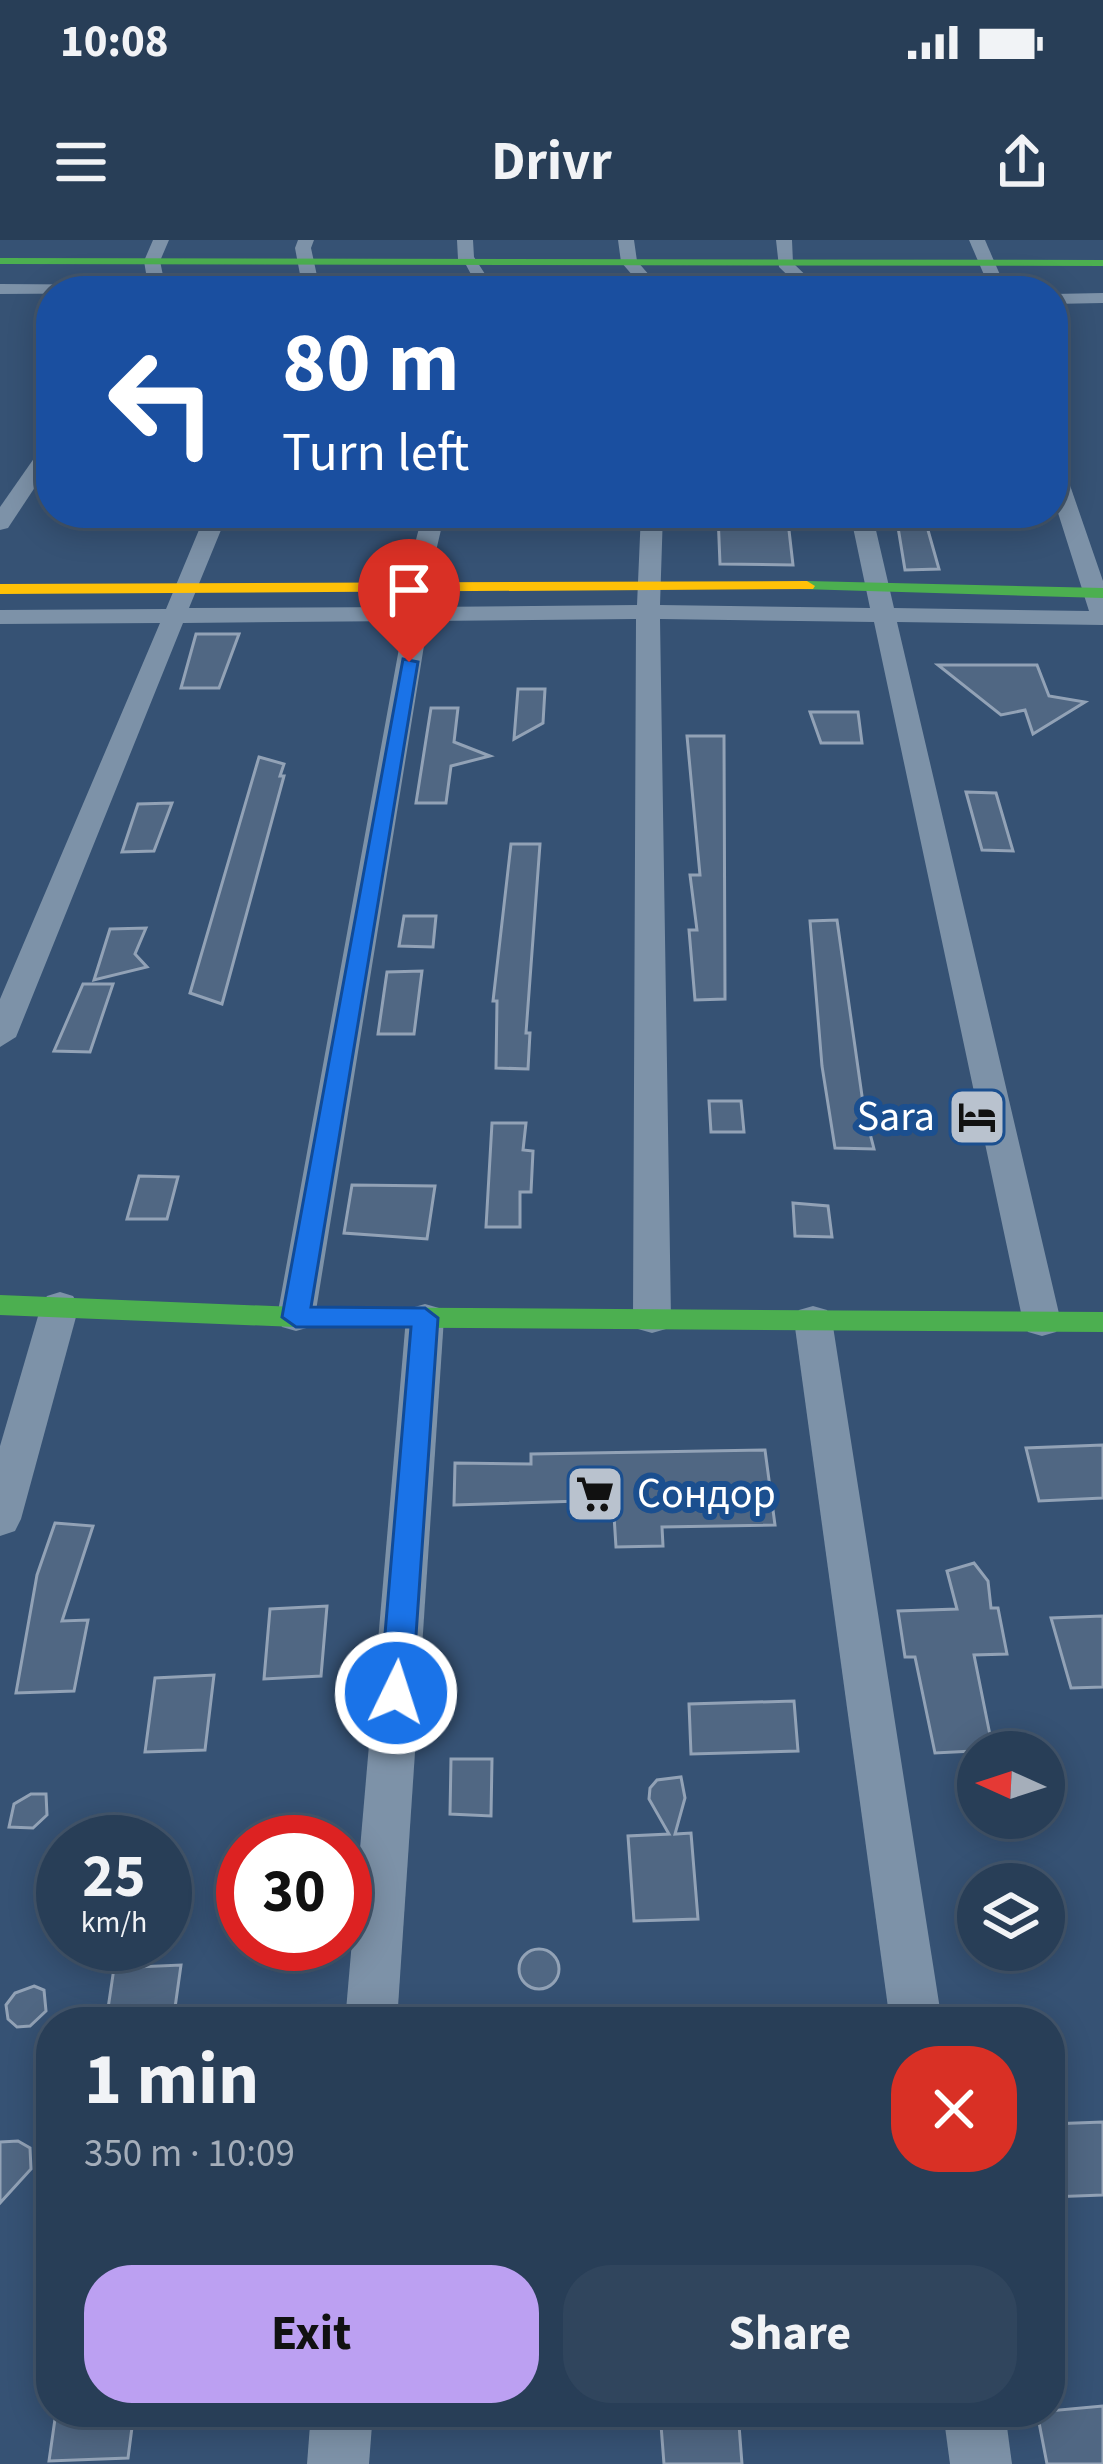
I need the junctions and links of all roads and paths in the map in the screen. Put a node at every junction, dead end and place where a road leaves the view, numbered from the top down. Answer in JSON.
{"nodes":[{"id":1,"x":306,"y":250,"type":"edge"},
{"id":2,"x":469,"y":251,"type":"edge"},
{"id":3,"x":627,"y":251,"type":"edge"},
{"id":4,"x":785,"y":252,"type":"edge"},
{"id":5,"x":983,"y":252,"type":"edge"},
{"id":6,"x":0,"y":261,"type":"edge"},
{"id":7,"x":1103,"y":263,"type":"edge"},
{"id":8,"x":158,"y":270,"type":"edge"},
{"id":9,"x":108,"y":276,"type":"edge"},
{"id":10,"x":204,"y":276,"type":"edge"},
{"id":11,"x":644,"y":276,"type":"edge"},
{"id":12,"x":36,"y":285,"type":"edge"},
{"id":13,"x":0,"y":289,"type":"edge"},
{"id":14,"x":1103,"y":298,"type":"edge"},
{"id":15,"x":1068,"y":299,"type":"edge"},
{"id":16,"x":36,"y":470,"type":"edge"},
{"id":17,"x":1068,"y":509,"type":"edge"},
{"id":18,"x":0,"y":523,"type":"edge"},
{"id":19,"x":211,"y":528,"type":"edge"},
{"id":20,"x":431,"y":528,"type":"edge"},
{"id":21,"x":651,"y":528,"type":"edge"},
{"id":22,"x":864,"y":528,"type":"edge"},
{"id":23,"x":875,"y":586,"type":"junction"},
{"id":24,"x":0,"y":590,"type":"edge"},
{"id":25,"x":184,"y":591,"type":"junction"},
{"id":26,"x":648,"y":600,"type":"junction"},
{"id":27,"x":416,"y":602,"type":"junction"},
{"id":28,"x":1101,"y":605,"type":"edge"},
{"id":29,"x":885,"y":616,"type":"junction"},
{"id":30,"x":0,"y":617,"type":"edge"},
{"id":31,"x":174,"y":618,"type":"junction"},
{"id":32,"x":0,"y":1037,"type":"edge"},
{"id":33,"x":0,"y":1305,"type":"edge"},
{"id":34,"x":59,"y":1306,"type":"junction"},
{"id":35,"x":296,"y":1317,"type":"junction"},
{"id":36,"x":425,"y":1318,"type":"junction"},
{"id":37,"x":652,"y":1319,"type":"junction"},
{"id":38,"x":813,"y":1320,"type":"junction"},
{"id":39,"x":1042,"y":1322,"type":"junction"},
{"id":40,"x":1103,"y":1322,"type":"edge"},
{"id":41,"x":0,"y":1519,"type":"edge"},
{"id":42,"x":372,"y":2007,"type":"edge"},
{"id":43,"x":914,"y":2007,"type":"edge"},
{"id":44,"x":341,"y":2427,"type":"edge"},
{"id":45,"x":976,"y":2427,"type":"edge"},
{"id":46,"x":338,"y":2464,"type":"edge"},
{"id":47,"x":981,"y":2464,"type":"edge"}],
"edges":[{"from":1,"to":2,"type":"street"},
{"from":1,"to":8,"type":"street"},
{"from":2,"to":3,"type":"street"},
{"from":3,"to":4,"type":"street"},
{"from":3,"to":11,"type":"street"},
{"from":4,"to":5,"type":"street"},
{"from":5,"to":7,"type":"street"},
{"from":6,"to":8,"type":"street"},
{"from":8,"to":9,"type":"street"},
{"from":8,"to":10,"type":"street"},
{"from":12,"to":13,"type":"street"},
{"from":14,"to":15,"type":"street"},
{"from":16,"to":18,"type":"street"},
{"from":17,"to":28,"type":"street"},
{"from":19,"to":25,"type":"street"},
{"from":20,"to":27,"type":"street"},
{"from":21,"to":26,"type":"street"},
{"from":22,"to":23,"type":"street"},
{"from":23,"to":26,"type":"street"},
{"from":23,"to":28,"type":"street"},
{"from":23,"to":29,"type":"street"},
{"from":24,"to":25,"type":"street"},
{"from":25,"to":27,"type":"street"},
{"from":25,"to":31,"type":"street"},
{"from":26,"to":27,"type":"street"},
{"from":26,"to":29,"type":"street"},
{"from":26,"to":37,"type":"street"},
{"from":27,"to":31,"type":"street"},
{"from":27,"to":35,"type":"street"},
{"from":28,"to":29,"type":"street"},
{"from":29,"to":39,"type":"street"},
{"from":30,"to":31,"type":"street"},
{"from":31,"to":32,"type":"street"},
{"from":33,"to":34,"type":"street"},
{"from":34,"to":35,"type":"street"},
{"from":34,"to":41,"type":"street"},
{"from":35,"to":36,"type":"street"},
{"from":36,"to":37,"type":"street"},
{"from":36,"to":42,"type":"street"},
{"from":37,"to":38,"type":"street"},
{"from":38,"to":39,"type":"street"},
{"from":38,"to":43,"type":"street"},
{"from":39,"to":40,"type":"street"},
{"from":44,"to":46,"type":"street"},
{"from":45,"to":47,"type":"street"}]}
